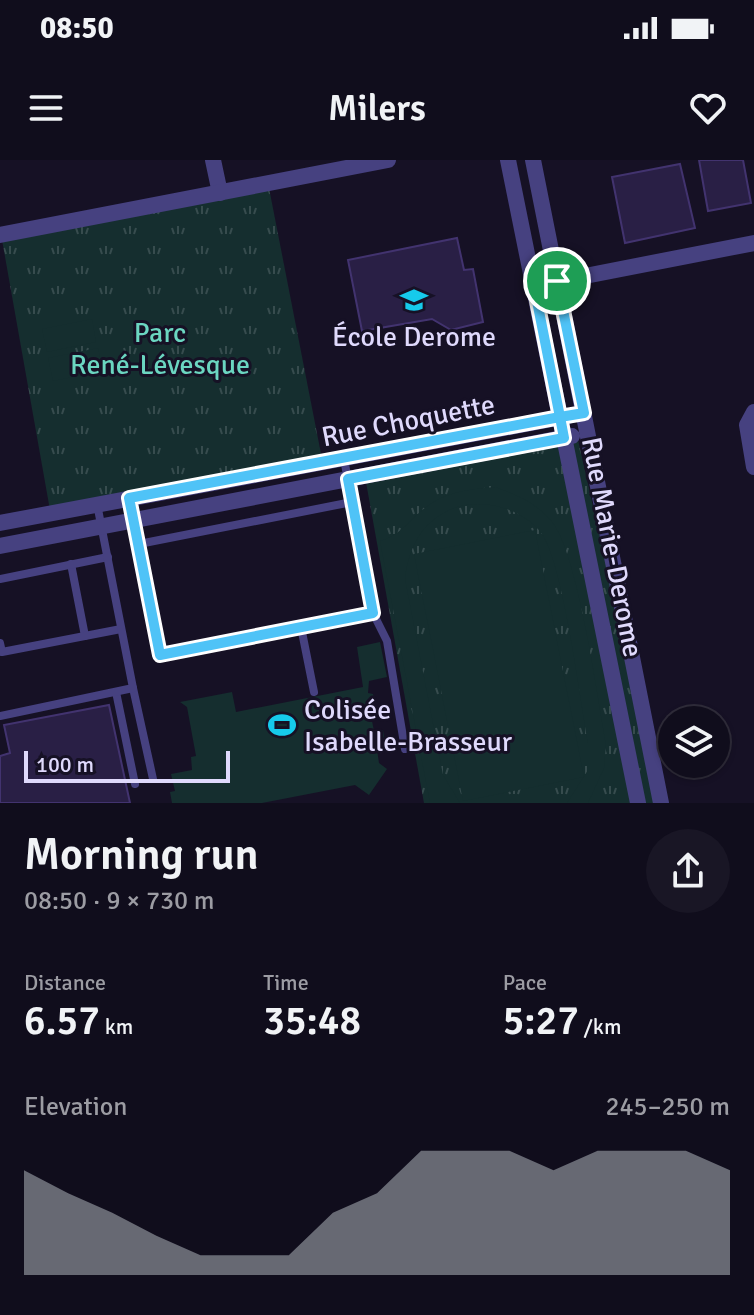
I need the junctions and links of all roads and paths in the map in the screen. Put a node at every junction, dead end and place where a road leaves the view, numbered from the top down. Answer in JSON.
{"nodes":[{"id":1,"x":213,"y":160,"type":"edge"},
{"id":2,"x":388,"y":160,"type":"edge"},
{"id":3,"x":508,"y":160,"type":"edge"},
{"id":4,"x":533,"y":160,"type":"edge"},
{"id":5,"x":220,"y":193,"type":"junction"},
{"id":6,"x":0,"y":235,"type":"edge"},
{"id":7,"x":754,"y":243,"type":"edge"},
{"id":8,"x":557,"y":281,"type":"junction"},
{"id":9,"x":534,"y":286,"type":"junction"},
{"id":10,"x":584,"y":413,"type":"junction"},
{"id":11,"x":560,"y":417,"type":"junction"},
{"id":12,"x":750,"y":419,"type":"edge"},
{"id":13,"x":588,"y":434,"type":"junction"},
{"id":14,"x":564,"y":438,"type":"junction"},
{"id":15,"x":344,"y":459,"type":"junction"},
{"id":16,"x":754,"y":467,"type":"edge"},
{"id":17,"x":242,"y":479,"type":"junction"},
{"id":18,"x":348,"y":479,"type":"junction"},
{"id":19,"x":129,"y":498,"type":"junction"},
{"id":20,"x":245,"y":499,"type":"junction"},
{"id":21,"x":352,"y":502,"type":"junction"},
{"id":22,"x":97,"y":504,"type":"junction"},
{"id":23,"x":26,"y":518,"type":"junction"},
{"id":24,"x":134,"y":520,"type":"junction"},
{"id":25,"x":0,"y":523,"type":"edge"},
{"id":26,"x":102,"y":526,"type":"junction"},
{"id":27,"x":30,"y":540,"type":"junction"},
{"id":28,"x":139,"y":544,"type":"junction"},
{"id":29,"x":0,"y":546,"type":"edge"},
{"id":30,"x":108,"y":557,"type":"junction"},
{"id":31,"x":71,"y":564,"type":"junction"},
{"id":32,"x":0,"y":579,"type":"edge"},
{"id":33,"x":373,"y":613,"type":"junction"},
{"id":34,"x":301,"y":627,"type":"junction"},
{"id":35,"x":121,"y":629,"type":"junction"},
{"id":36,"x":85,"y":636,"type":"junction"},
{"id":37,"x":0,"y":643,"type":"edge"},
{"id":38,"x":133,"y":688,"type":"junction"},
{"id":39,"x":116,"y":692,"type":"junction"},
{"id":40,"x":314,"y":692,"type":"dead end"},
{"id":41,"x":0,"y":716,"type":"edge"},
{"id":42,"x":405,"y":749,"type":"dead end"},
{"id":43,"x":153,"y":779,"type":"dead end"},
{"id":44,"x":135,"y":784,"type":"dead end"},
{"id":45,"x":638,"y":803,"type":"edge"},
{"id":46,"x":661,"y":803,"type":"edge"}],
"edges":[{"from":1,"to":5,"type":"street"},
{"from":2,"to":5,"type":"street"},
{"from":3,"to":9,"type":"street","name":"Rue Marie-Derome"},
{"from":4,"to":8,"type":"street","name":"Rue Marie-Derome"},
{"from":5,"to":6,"type":"street"},
{"from":7,"to":8,"type":"street"},
{"from":8,"to":9,"type":"street"},
{"from":8,"to":10,"type":"street","name":"Rue Marie-Derome"},
{"from":9,"to":11,"type":"street","name":"Rue Marie-Derome"},
{"from":10,"to":11,"type":"street","name":"Rue Choquette"},
{"from":10,"to":13,"type":"street","name":"Rue Marie-Derome"},
{"from":11,"to":14,"type":"street","name":"Rue Marie-Derome"},
{"from":11,"to":15,"type":"street","name":"Rue Choquette"},
{"from":12,"to":16,"type":"street"},
{"from":13,"to":14,"type":"street","name":"Rue Choquette"},
{"from":13,"to":46,"type":"street","name":"Rue Marie-Derome"},
{"from":14,"to":18,"type":"street","name":"Rue Choquette"},
{"from":14,"to":45,"type":"street","name":"Rue Marie-Derome"},
{"from":15,"to":17,"type":"street","name":"Rue Choquette"},
{"from":15,"to":18,"type":"lane"},
{"from":17,"to":19,"type":"street","name":"Rue Choquette"},
{"from":17,"to":20,"type":"street"},
{"from":18,"to":20,"type":"street","name":"Rue Choquette"},
{"from":18,"to":21,"type":"lane"},
{"from":19,"to":22,"type":"street","name":"Rue Choquette"},
{"from":19,"to":24,"type":"lane"},
{"from":20,"to":24,"type":"street","name":"Rue Choquette"},
{"from":21,"to":28,"type":"lane"},
{"from":21,"to":33,"type":"lane"},
{"from":22,"to":23,"type":"street","name":"Rue Choquette"},
{"from":22,"to":26,"type":"lane"},
{"from":23,"to":25,"type":"street","name":"Rue Choquette"},
{"from":23,"to":27,"type":"street"},
{"from":24,"to":26,"type":"street","name":"Rue Choquette"},
{"from":24,"to":28,"type":"lane"},
{"from":26,"to":27,"type":"street","name":"Rue Choquette"},
{"from":26,"to":30,"type":"lane"},
{"from":27,"to":29,"type":"street","name":"Rue Choquette"},
{"from":28,"to":34,"type":"lane"},
{"from":30,"to":31,"type":"lane"},
{"from":30,"to":35,"type":"lane"},
{"from":31,"to":32,"type":"lane"},
{"from":31,"to":36,"type":"lane"},
{"from":33,"to":34,"type":"lane"},
{"from":33,"to":42,"type":"lane"},
{"from":34,"to":40,"type":"lane"},
{"from":35,"to":36,"type":"lane"},
{"from":35,"to":38,"type":"lane"},
{"from":36,"to":37,"type":"lane"},
{"from":38,"to":39,"type":"lane"},
{"from":38,"to":43,"type":"lane"},
{"from":39,"to":41,"type":"lane"},
{"from":39,"to":44,"type":"lane"}]}
